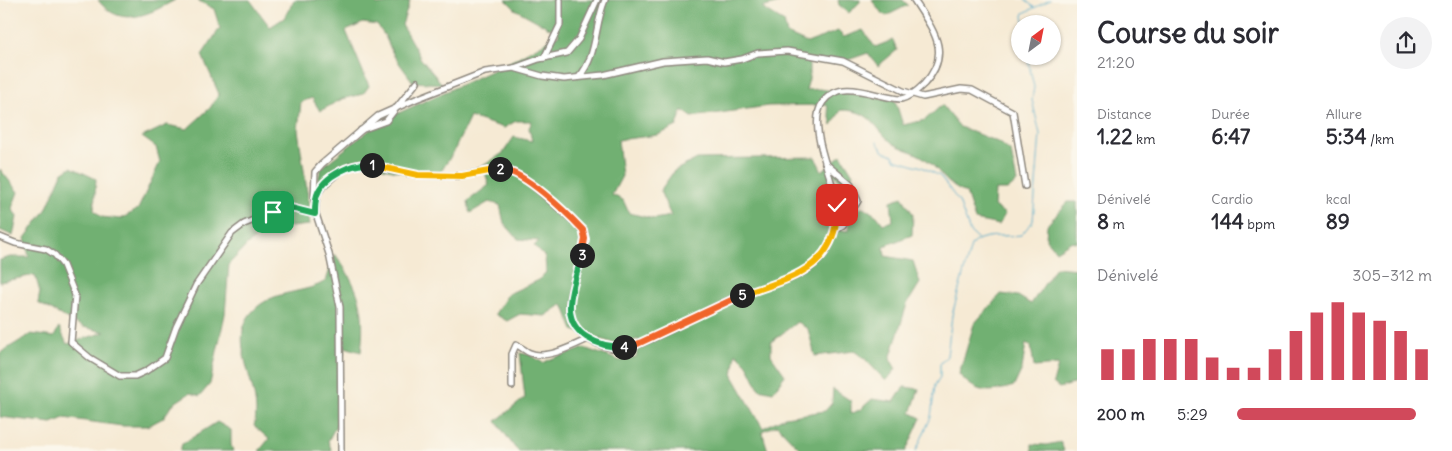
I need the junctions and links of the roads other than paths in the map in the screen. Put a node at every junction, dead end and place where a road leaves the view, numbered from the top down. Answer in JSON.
{"nodes":[{"id":1,"x":560,"y":0,"type":"edge"},
{"id":2,"x":597,"y":0,"type":"edge"},
{"id":3,"x":605,"y":0,"type":"edge"},
{"id":4,"x":914,"y":0,"type":"edge"},
{"id":5,"x":544,"y":58,"type":"junction"},
{"id":6,"x":514,"y":68,"type":"junction"},
{"id":7,"x":578,"y":78,"type":"junction"},
{"id":8,"x":417,"y":82,"type":"dead end"},
{"id":9,"x":912,"y":94,"type":"junction"},
{"id":10,"x":397,"y":108,"type":"junction"},
{"id":11,"x":825,"y":164,"type":"junction"},
{"id":12,"x":1025,"y":186,"type":"dead end"},
{"id":13,"x":315,"y":214,"type":"junction"},
{"id":14,"x":834,"y":230,"type":"junction"},
{"id":15,"x":0,"y":236,"type":"edge"},
{"id":16,"x":588,"y":339,"type":"junction"},
{"id":17,"x":512,"y":386,"type":"dead end"},
{"id":18,"x":341,"y":451,"type":"edge"}],
"edges":[{"from":1,"to":5,"type":"street"},
{"from":2,"to":5,"type":"street"},
{"from":3,"to":7,"type":"street"},
{"from":4,"to":9,"type":"street"},
{"from":5,"to":6,"type":"street"},
{"from":6,"to":7,"type":"street"},
{"from":6,"to":10,"type":"street"},
{"from":7,"to":9,"type":"street"},
{"from":8,"to":10,"type":"street"},
{"from":9,"to":11,"type":"street"},
{"from":9,"to":12,"type":"street"},
{"from":10,"to":13,"type":"street"},
{"from":11,"to":14,"type":"street"},
{"from":11,"to":14,"type":"street"},
{"from":13,"to":15,"type":"street"},
{"from":13,"to":16,"type":"street"},
{"from":13,"to":18,"type":"street"},
{"from":14,"to":16,"type":"street"},
{"from":16,"to":17,"type":"street"}]}
